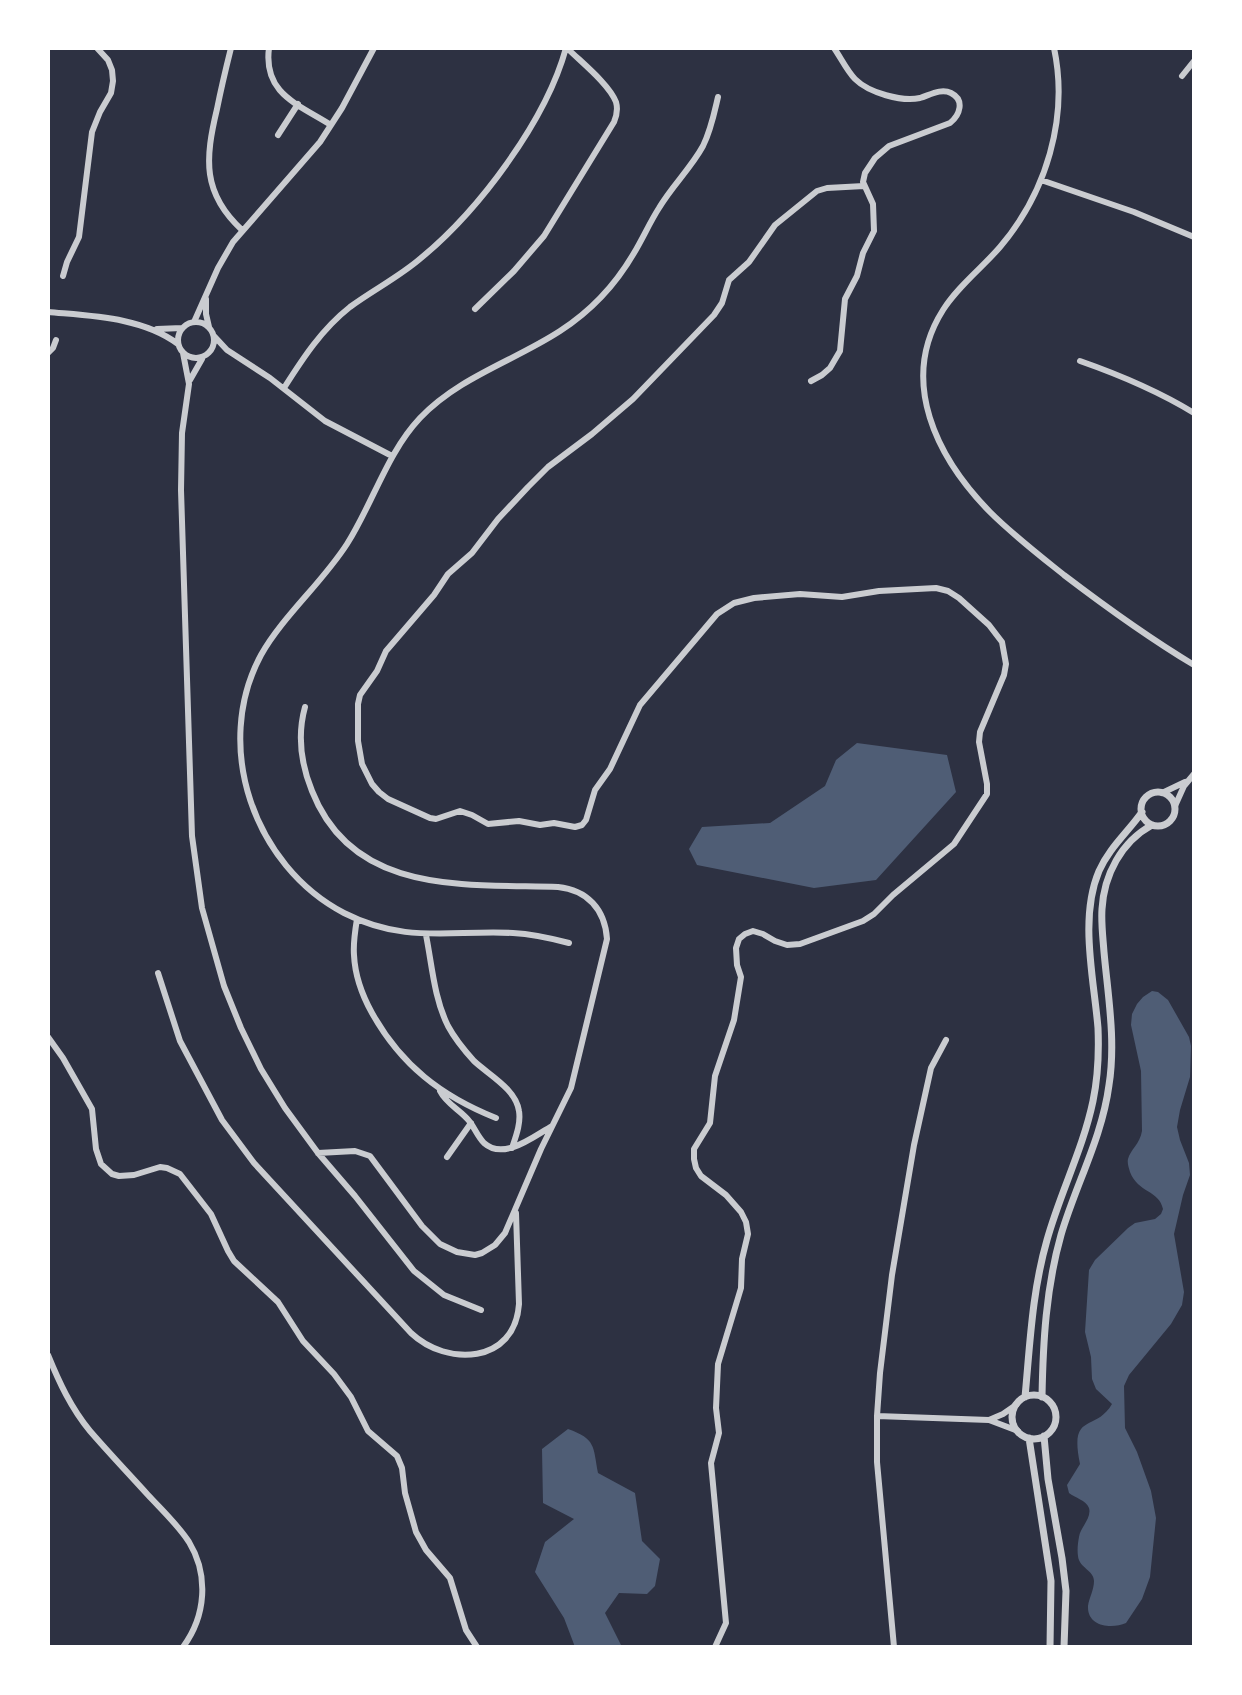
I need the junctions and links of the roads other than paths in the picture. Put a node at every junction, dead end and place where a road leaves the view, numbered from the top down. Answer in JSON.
{"nodes":[{"id":1,"x":97,"y":48,"type":"edge"},
{"id":2,"x":231,"y":48,"type":"edge"},
{"id":3,"x":269,"y":48,"type":"edge"},
{"id":4,"x":374,"y":48,"type":"edge"},
{"id":5,"x":567,"y":48,"type":"edge"},
{"id":6,"x":834,"y":48,"type":"edge"},
{"id":7,"x":1054,"y":48,"type":"edge"},
{"id":8,"x":1194,"y":61,"type":"edge"},
{"id":9,"x":1182,"y":76,"type":"dead end"},
{"id":10,"x":718,"y":97,"type":"dead end"},
{"id":11,"x":298,"y":104,"type":"junction"},
{"id":12,"x":331,"y":125,"type":"junction"},
{"id":13,"x":278,"y":135,"type":"dead end"},
{"id":14,"x":1041,"y":180,"type":"junction"},
{"id":15,"x":864,"y":186,"type":"junction"},
{"id":16,"x":242,"y":230,"type":"junction"},
{"id":17,"x":1194,"y":237,"type":"edge"},
{"id":18,"x":63,"y":276,"type":"dead end"},
{"id":19,"x":207,"y":295,"type":"junction"},
{"id":20,"x":475,"y":309,"type":"dead end"},
{"id":21,"x":48,"y":312,"type":"edge"},
{"id":22,"x":194,"y":322,"type":"junction"},
{"id":23,"x":209,"y":327,"type":"junction"},
{"id":24,"x":182,"y":328,"type":"junction"},
{"id":25,"x":153,"y":329,"type":"junction"},
{"id":26,"x":214,"y":336,"type":"junction"},
{"id":27,"x":56,"y":340,"type":"dead end"},
{"id":28,"x":178,"y":344,"type":"junction"},
{"id":29,"x":48,"y":353,"type":"edge"},
{"id":30,"x":183,"y":353,"type":"junction"},
{"id":31,"x":230,"y":353,"type":"junction"},
{"id":32,"x":206,"y":355,"type":"junction"},
{"id":33,"x":1080,"y":361,"type":"dead end"},
{"id":34,"x":811,"y":381,"type":"dead end"},
{"id":35,"x":189,"y":384,"type":"junction"},
{"id":36,"x":284,"y":388,"type":"junction"},
{"id":37,"x":1194,"y":413,"type":"edge"},
{"id":38,"x":392,"y":456,"type":"junction"},
{"id":39,"x":1194,"y":665,"type":"edge"},
{"id":40,"x":305,"y":707,"type":"dead end"},
{"id":41,"x":1194,"y":774,"type":"edge"},
{"id":42,"x":1188,"y":780,"type":"junction"},
{"id":43,"x":1162,"y":793,"type":"junction"},
{"id":44,"x":1175,"y":806,"type":"junction"},
{"id":45,"x":1142,"y":812,"type":"junction"},
{"id":46,"x":1152,"y":825,"type":"junction"},
{"id":47,"x":357,"y":919,"type":"junction"},
{"id":48,"x":426,"y":935,"type":"junction"},
{"id":49,"x":569,"y":943,"type":"dead end"},
{"id":50,"x":158,"y":973,"type":"dead end"},
{"id":51,"x":48,"y":1037,"type":"edge"},
{"id":52,"x":946,"y":1040,"type":"dead end"},
{"id":53,"x":438,"y":1088,"type":"junction"},
{"id":54,"x":496,"y":1118,"type":"dead end"},
{"id":55,"x":471,"y":1123,"type":"junction"},
{"id":56,"x":553,"y":1126,"type":"junction"},
{"id":57,"x":512,"y":1148,"type":"junction"},
{"id":58,"x":318,"y":1153,"type":"junction"},
{"id":59,"x":447,"y":1157,"type":"dead end"},
{"id":60,"x":516,"y":1209,"type":"junction"},
{"id":61,"x":481,"y":1310,"type":"dead end"},
{"id":62,"x":48,"y":1355,"type":"edge"},
{"id":63,"x":1025,"y":1397,"type":"junction"},
{"id":64,"x":1042,"y":1397,"type":"junction"},
{"id":65,"x":1016,"y":1405,"type":"junction"},
{"id":66,"x":877,"y":1416,"type":"junction"},
{"id":67,"x":989,"y":1420,"type":"junction"},
{"id":68,"x":1018,"y":1431,"type":"junction"},
{"id":69,"x":1044,"y":1436,"type":"junction"},
{"id":70,"x":1029,"y":1438,"type":"junction"},
{"id":71,"x":183,"y":1647,"type":"edge"},
{"id":72,"x":477,"y":1647,"type":"edge"},
{"id":73,"x":715,"y":1647,"type":"edge"},
{"id":74,"x":894,"y":1647,"type":"edge"},
{"id":75,"x":1050,"y":1647,"type":"edge"},
{"id":76,"x":1064,"y":1647,"type":"edge"}],
"edges":[{"from":1,"to":18,"type":"street"},
{"from":2,"to":16,"type":"street"},
{"from":3,"to":11,"type":"street"},
{"from":4,"to":12,"type":"street"},
{"from":5,"to":20,"type":"street"},
{"from":5,"to":36,"type":"street"},
{"from":6,"to":15,"type":"street"},
{"from":7,"to":14,"type":"street"},
{"from":8,"to":9,"type":"street"},
{"from":10,"to":38,"type":"street"},
{"from":11,"to":12,"type":"street"},
{"from":11,"to":13,"type":"street"},
{"from":12,"to":16,"type":"street"},
{"from":14,"to":17,"type":"street"},
{"from":14,"to":39,"type":"street"},
{"from":15,"to":34,"type":"street"},
{"from":15,"to":73,"type":"street"},
{"from":16,"to":19,"type":"street"},
{"from":19,"to":22,"type":"street"},
{"from":19,"to":23,"type":"street"},
{"from":21,"to":25,"type":"street"},
{"from":22,"to":23,"type":"street"},
{"from":22,"to":24,"type":"street"},
{"from":23,"to":26,"type":"street"},
{"from":24,"to":25,"type":"street"},
{"from":24,"to":28,"type":"street"},
{"from":25,"to":28,"type":"street"},
{"from":26,"to":31,"type":"street"},
{"from":26,"to":32,"type":"street"},
{"from":27,"to":29,"type":"street"},
{"from":28,"to":30,"type":"street"},
{"from":30,"to":32,"type":"street"},
{"from":30,"to":35,"type":"street"},
{"from":31,"to":32,"type":"street"},
{"from":31,"to":36,"type":"street"},
{"from":32,"to":35,"type":"street"},
{"from":33,"to":37,"type":"street"},
{"from":35,"to":58,"type":"street"},
{"from":36,"to":38,"type":"street"},
{"from":38,"to":47,"type":"street"},
{"from":40,"to":56,"type":"street"},
{"from":41,"to":42,"type":"street"},
{"from":42,"to":43,"type":"street"},
{"from":42,"to":44,"type":"street"},
{"from":43,"to":44,"type":"street"},
{"from":43,"to":45,"type":"street"},
{"from":44,"to":46,"type":"street"},
{"from":45,"to":46,"type":"street"},
{"from":45,"to":63,"type":"street"},
{"from":46,"to":64,"type":"street"},
{"from":47,"to":48,"type":"street"},
{"from":47,"to":53,"type":"street"},
{"from":48,"to":49,"type":"street"},
{"from":48,"to":57,"type":"street"},
{"from":50,"to":60,"type":"street"},
{"from":51,"to":72,"type":"street"},
{"from":52,"to":66,"type":"street"},
{"from":53,"to":54,"type":"street"},
{"from":53,"to":55,"type":"street"},
{"from":55,"to":57,"type":"street"},
{"from":55,"to":59,"type":"street"},
{"from":56,"to":57,"type":"street"},
{"from":56,"to":60,"type":"street"},
{"from":58,"to":60,"type":"street"},
{"from":58,"to":61,"type":"street"},
{"from":62,"to":71,"type":"street"},
{"from":63,"to":64,"type":"street"},
{"from":63,"to":65,"type":"street"},
{"from":64,"to":69,"type":"street"},
{"from":65,"to":67,"type":"street"},
{"from":65,"to":68,"type":"street"},
{"from":66,"to":67,"type":"street"},
{"from":66,"to":74,"type":"street"},
{"from":67,"to":68,"type":"street"},
{"from":68,"to":70,"type":"street"},
{"from":69,"to":70,"type":"street"},
{"from":69,"to":76,"type":"street"},
{"from":70,"to":75,"type":"street"}]}
